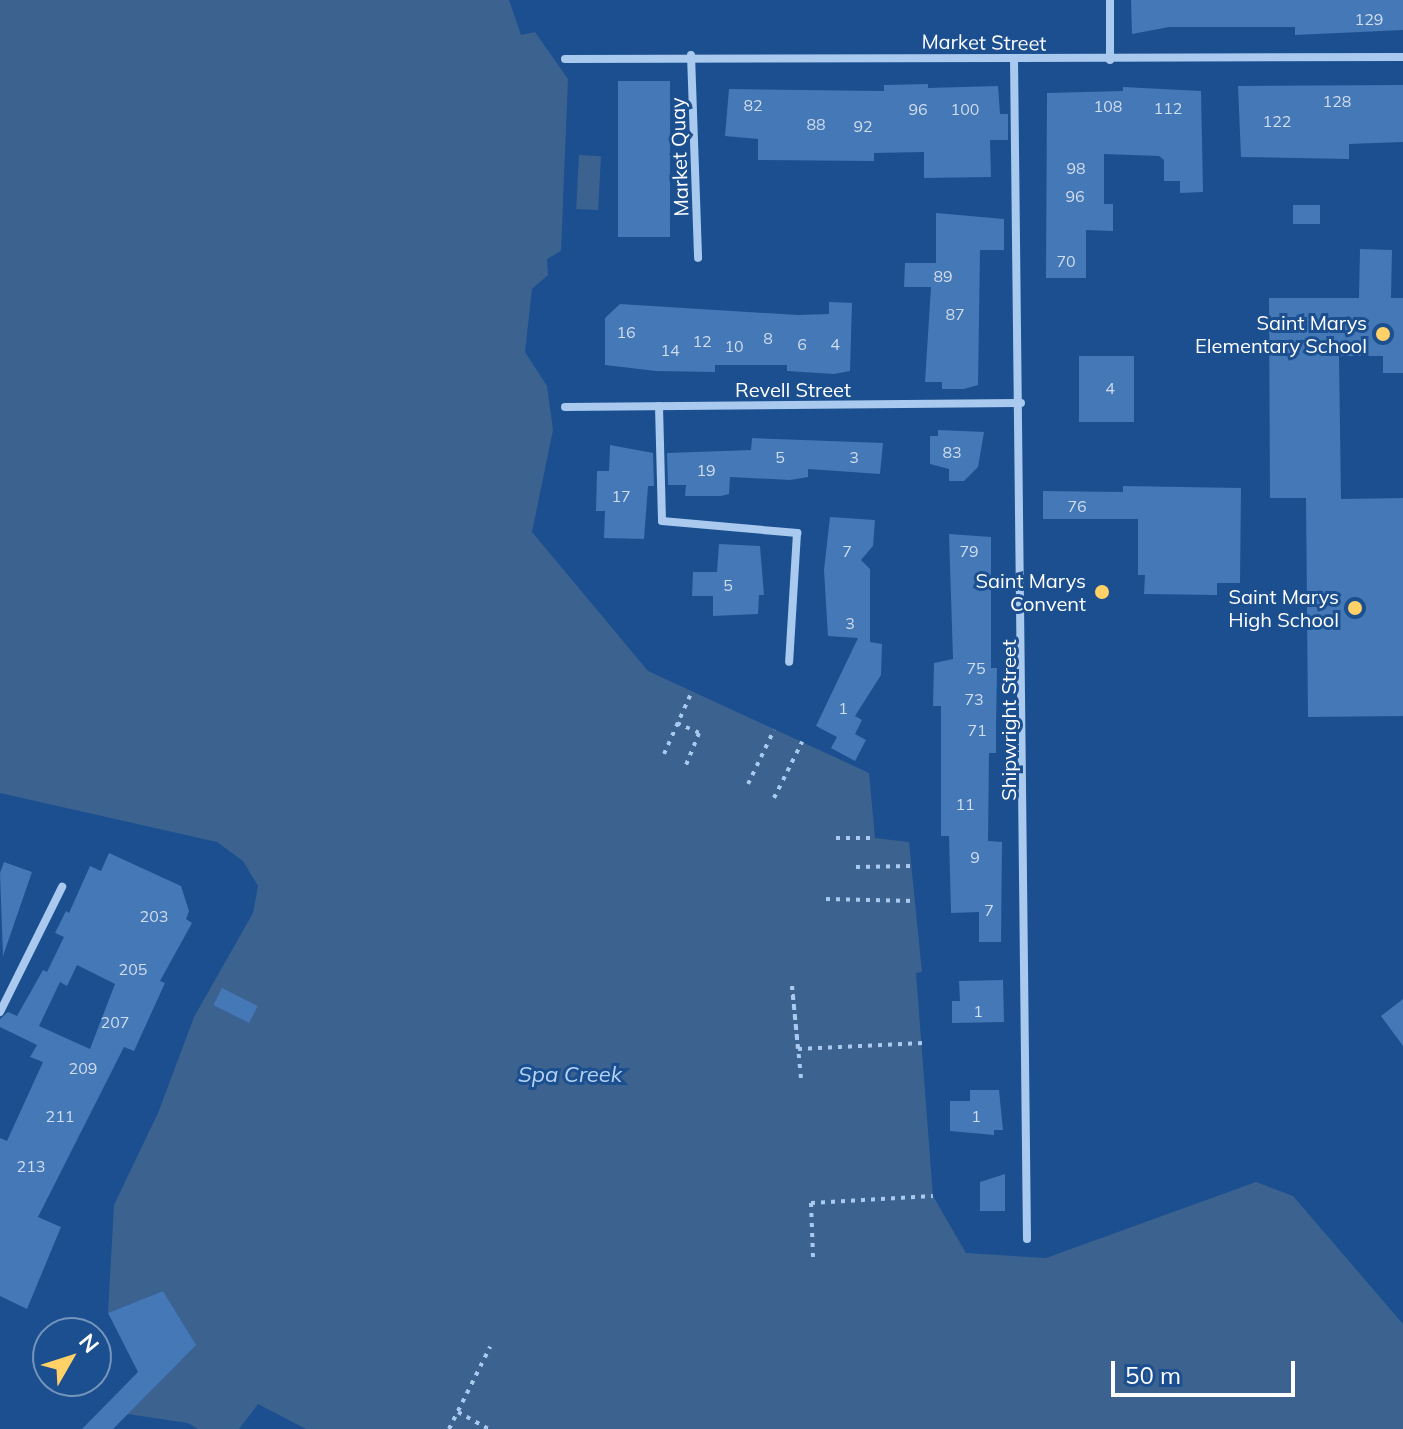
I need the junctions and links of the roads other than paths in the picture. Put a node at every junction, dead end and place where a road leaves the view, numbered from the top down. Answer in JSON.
{"nodes":[{"id":1,"x":1110,"y":0,"type":"edge"},
{"id":2,"x":691,"y":55,"type":"junction"},
{"id":3,"x":1403,"y":57,"type":"edge"},
{"id":4,"x":1014,"y":58,"type":"junction"},
{"id":5,"x":565,"y":59,"type":"dead end"},
{"id":6,"x":1110,"y":60,"type":"junction"},
{"id":7,"x":698,"y":258,"type":"dead end"},
{"id":8,"x":1021,"y":403,"type":"junction"},
{"id":9,"x":659,"y":406,"type":"junction"},
{"id":10,"x":565,"y":407,"type":"dead end"},
{"id":11,"x":789,"y":662,"type":"dead end"},
{"id":12,"x":62,"y":887,"type":"dead end"},
{"id":13,"x":0,"y":1012,"type":"edge"},
{"id":14,"x":1027,"y":1239,"type":"dead end"}],
"edges":[{"from":1,"to":6,"type":"street"},
{"from":2,"to":4,"type":"street","name":"Market Street"},
{"from":2,"to":5,"type":"street","name":"Market Street"},
{"from":2,"to":7,"type":"street","name":"Market Quay"},
{"from":3,"to":6,"type":"street","name":"Market Street"},
{"from":4,"to":6,"type":"street","name":"Market Street"},
{"from":4,"to":8,"type":"street","name":"Shipwright Street"},
{"from":8,"to":9,"type":"street","name":"Revell Street"},
{"from":8,"to":14,"type":"street","name":"Shipwright Street"},
{"from":9,"to":10,"type":"street","name":"Revell Street"},
{"from":9,"to":11,"type":"street"},
{"from":12,"to":13,"type":"street"}]}
